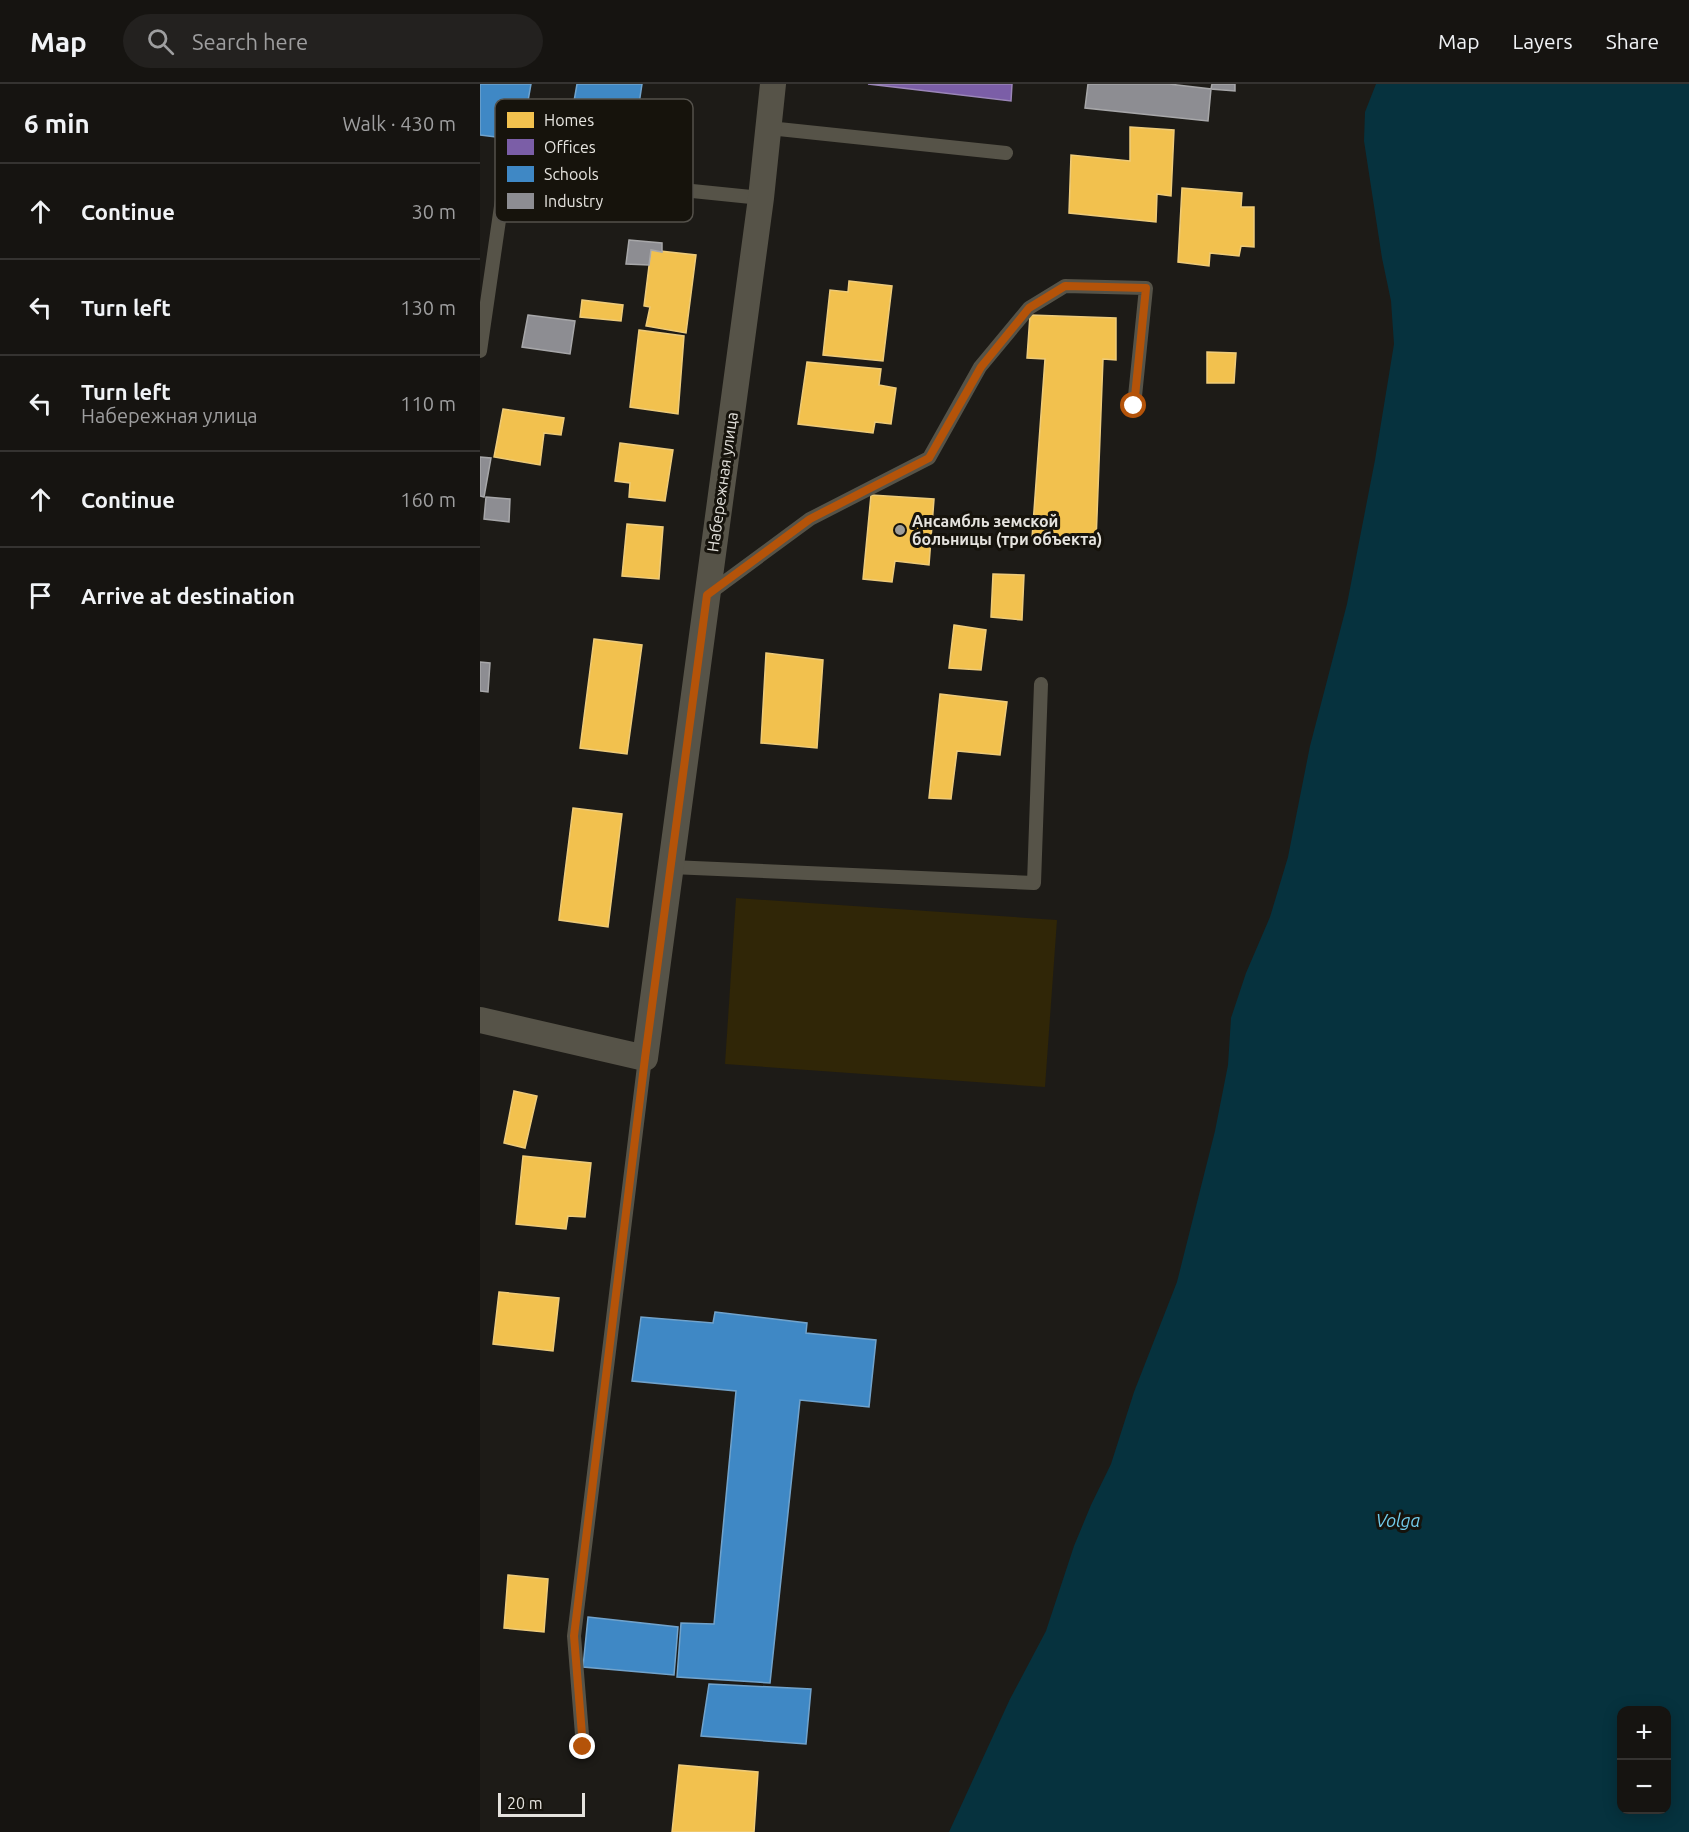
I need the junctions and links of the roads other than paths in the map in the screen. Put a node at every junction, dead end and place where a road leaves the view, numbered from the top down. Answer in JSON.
{"nodes":[{"id":1,"x":773,"y":84,"type":"edge"},
{"id":2,"x":769,"y":128,"type":"junction"},
{"id":3,"x":1006,"y":153,"type":"dead end"},
{"id":4,"x":693,"y":191,"type":"edge"},
{"id":5,"x":761,"y":198,"type":"junction"},
{"id":6,"x":499,"y":222,"type":"edge"},
{"id":7,"x":480,"y":351,"type":"edge"},
{"id":8,"x":1134,"y":406,"type":"dead end"},
{"id":9,"x":707,"y":595,"type":"junction"},
{"id":10,"x":1041,"y":684,"type":"dead end"},
{"id":11,"x":671,"y":867,"type":"junction"},
{"id":12,"x":480,"y":1020,"type":"edge"},
{"id":13,"x":645,"y":1058,"type":"junction"},
{"id":14,"x":583,"y":1747,"type":"dead end"}],
"edges":[{"from":1,"to":2,"type":"street","name":"Набережная улица"},
{"from":2,"to":3,"type":"lane"},
{"from":2,"to":5,"type":"street","name":"Набережная улица"},
{"from":4,"to":5,"type":"lane"},
{"from":5,"to":9,"type":"street","name":"Набережная улица"},
{"from":6,"to":7,"type":"lane"},
{"from":8,"to":9,"type":"lane"},
{"from":9,"to":11,"type":"street","name":"Набережная улица"},
{"from":10,"to":11,"type":"lane"},
{"from":11,"to":13,"type":"street","name":"Набережная улица"},
{"from":12,"to":13,"type":"street"},
{"from":13,"to":14,"type":"lane"}]}
